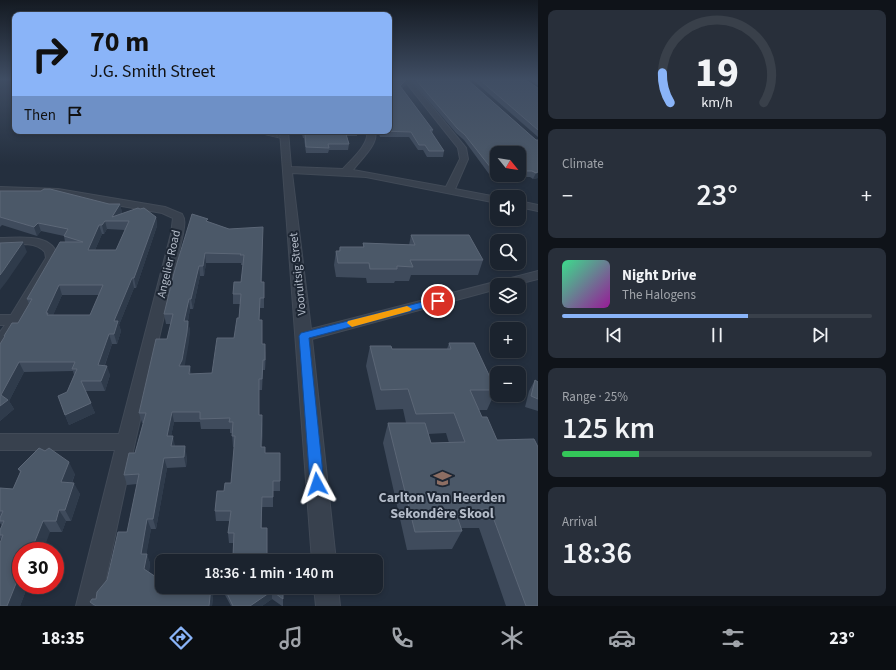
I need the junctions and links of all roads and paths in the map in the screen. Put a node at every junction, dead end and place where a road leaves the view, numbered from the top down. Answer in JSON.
{"nodes":[{"id":1,"x":430,"y":108,"type":"edge"},
{"id":2,"x":263,"y":134,"type":"edge"},
{"id":3,"x":284,"y":134,"type":"edge"},
{"id":4,"x":372,"y":134,"type":"edge"},
{"id":5,"x":287,"y":170,"type":"junction"},
{"id":6,"x":346,"y":172,"type":"junction"},
{"id":7,"x":0,"y":190,"type":"edge"},
{"id":8,"x":449,"y":190,"type":"junction"},
{"id":9,"x":490,"y":199,"type":"edge"},
{"id":10,"x":526,"y":205,"type":"edge"},
{"id":11,"x":538,"y":208,"type":"edge"},
{"id":12,"x":0,"y":242,"type":"edge"},
{"id":13,"x":538,"y":275,"type":"edge"},
{"id":14,"x":526,"y":278,"type":"edge"},
{"id":15,"x":490,"y":287,"type":"edge"},
{"id":16,"x":0,"y":320,"type":"edge"},
{"id":17,"x":15,"y":320,"type":"junction"},
{"id":18,"x":304,"y":336,"type":"junction"},
{"id":19,"x":0,"y":345,"type":"edge"},
{"id":20,"x":0,"y":442,"type":"edge"},
{"id":21,"x":126,"y":442,"type":"junction"},
{"id":22,"x":323,"y":554,"type":"edge"},
{"id":23,"x":327,"y":594,"type":"edge"},
{"id":24,"x":88,"y":606,"type":"edge"},
{"id":25,"x":328,"y":606,"type":"edge"}],
"edges":[{"from":1,"to":8,"type":"street"},
{"from":2,"to":3,"type":"lane"},
{"from":3,"to":5,"type":"street","name":"Vooruitsig Street"},
{"from":4,"to":6,"type":"street"},
{"from":5,"to":6,"type":"street"},
{"from":5,"to":18,"type":"street","name":"Vooruitsig Street"},
{"from":6,"to":8,"type":"street"},
{"from":7,"to":21,"type":"street","name":"Angelier Road"},
{"from":8,"to":9,"type":"street"},
{"from":10,"to":11,"type":"street"},
{"from":12,"to":17,"type":"street"},
{"from":13,"to":14,"type":"street"},
{"from":15,"to":18,"type":"street"},
{"from":16,"to":17,"type":"street"},
{"from":17,"to":19,"type":"street"},
{"from":18,"to":22,"type":"street","name":"Vooruitsig Street"},
{"from":20,"to":21,"type":"street"},
{"from":21,"to":24,"type":"street","name":"Angelier Road"},
{"from":23,"to":25,"type":"street"}]}
